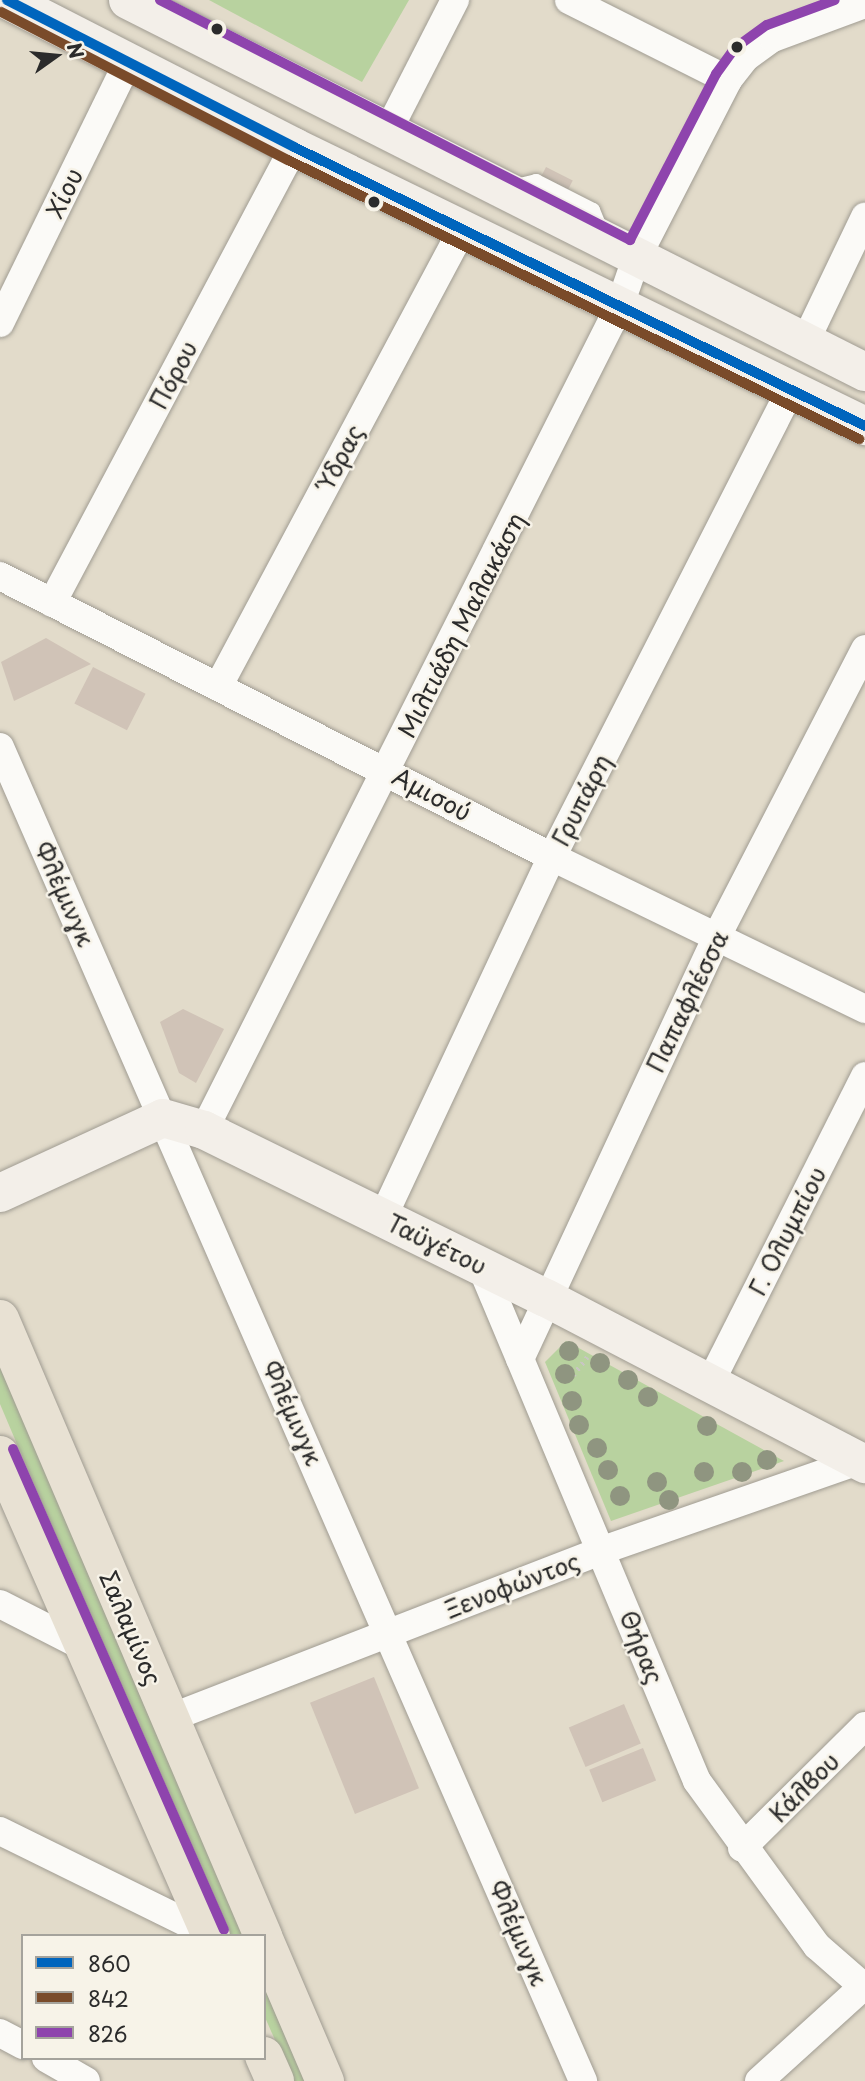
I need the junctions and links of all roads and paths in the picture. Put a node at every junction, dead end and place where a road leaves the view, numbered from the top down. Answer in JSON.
{"nodes":[{"id":1,"x":7,"y":0,"type":"edge"},
{"id":2,"x":128,"y":0,"type":"edge"},
{"id":3,"x":455,"y":0,"type":"edge"},
{"id":4,"x":569,"y":0,"type":"edge"},
{"id":5,"x":865,"y":4,"type":"edge"},
{"id":6,"x":128,"y":62,"type":"junction"},
{"id":7,"x":727,"y":80,"type":"junction"},
{"id":8,"x":388,"y":129,"type":"junction"},
{"id":9,"x":294,"y":147,"type":"junction"},
{"id":10,"x":865,"y":217,"type":"edge"},
{"id":11,"x":463,"y":228,"type":"junction"},
{"id":12,"x":621,"y":252,"type":"junction"},
{"id":13,"x":620,"y":305,"type":"junction"},
{"id":14,"x":0,"y":323,"type":"edge"},
{"id":15,"x":805,"y":342,"type":"junction"},
{"id":16,"x":865,"y":372,"type":"edge"},
{"id":17,"x":791,"y":389,"type":"junction"},
{"id":18,"x":865,"y":425,"type":"edge"},
{"id":19,"x":0,"y":576,"type":"edge"},
{"id":20,"x":52,"y":603,"type":"junction"},
{"id":21,"x":865,"y":649,"type":"edge"},
{"id":22,"x":218,"y":687,"type":"junction"},
{"id":23,"x":0,"y":747,"type":"edge"},
{"id":24,"x":388,"y":771,"type":"junction"},
{"id":25,"x":552,"y":857,"type":"junction"},
{"id":26,"x":717,"y":936,"type":"junction"},
{"id":27,"x":865,"y":1009,"type":"edge"},
{"id":28,"x":865,"y":1076,"type":"edge"},
{"id":29,"x":163,"y":1118,"type":"junction"},
{"id":30,"x":204,"y":1130,"type":"junction"},
{"id":31,"x":0,"y":1193,"type":"edge"},
{"id":32,"x":383,"y":1217,"type":"junction"},
{"id":33,"x":481,"y":1266,"type":"junction"},
{"id":34,"x":546,"y":1298,"type":"junction"},
{"id":35,"x":0,"y":1320,"type":"edge"},
{"id":36,"x":590,"y":1354,"type":"dead end"},
{"id":37,"x":520,"y":1359,"type":"junction"},
{"id":38,"x":573,"y":1375,"type":"dead end"},
{"id":39,"x":709,"y":1385,"type":"junction"},
{"id":40,"x":0,"y":1455,"type":"edge"},
{"id":41,"x":862,"y":1462,"type":"edge"},
{"id":42,"x":603,"y":1550,"type":"junction"},
{"id":43,"x":0,"y":1604,"type":"edge"},
{"id":44,"x":389,"y":1632,"type":"junction"},
{"id":45,"x":85,"y":1647,"type":"junction"},
{"id":46,"x":170,"y":1718,"type":"junction"},
{"id":47,"x":865,"y":1726,"type":"edge"},
{"id":48,"x":0,"y":1831,"type":"edge"},
{"id":49,"x":743,"y":1848,"type":"junction"},
{"id":50,"x":207,"y":1934,"type":"edge"},
{"id":51,"x":210,"y":1934,"type":"edge"},
{"id":52,"x":263,"y":1934,"type":"edge"},
{"id":53,"x":266,"y":1942,"type":"edge"},
{"id":54,"x":865,"y":1986,"type":"edge"},
{"id":55,"x":0,"y":2033,"type":"edge"},
{"id":56,"x":21,"y":2044,"type":"edge"},
{"id":57,"x":49,"y":2060,"type":"edge"},
{"id":58,"x":266,"y":2060,"type":"edge"},
{"id":59,"x":86,"y":2081,"type":"edge"},
{"id":60,"x":275,"y":2081,"type":"edge"},
{"id":61,"x":325,"y":2081,"type":"edge"},
{"id":62,"x":583,"y":2081,"type":"edge"},
{"id":63,"x":759,"y":2081,"type":"edge"}],
"edges":[{"from":1,"to":6,"type":"main road"},
{"from":2,"to":8,"type":"main road"},
{"from":3,"to":8,"type":"street"},
{"from":4,"to":7,"type":"street"},
{"from":5,"to":7,"type":"street","name":"Μιλτιάδη Μαλακάση"},
{"from":6,"to":9,"type":"main road"},
{"from":6,"to":14,"type":"street","name":"Χίου"},
{"from":7,"to":12,"type":"street","name":"Μιλτιάδη Μαλακάση"},
{"from":8,"to":12,"type":"main road"},
{"from":9,"to":11,"type":"main road"},
{"from":9,"to":20,"type":"street","name":"Πόρου"},
{"from":10,"to":15,"type":"street"},
{"from":11,"to":13,"type":"main road"},
{"from":11,"to":22,"type":"street","name":"Ύδρας"},
{"from":12,"to":13,"type":"street","name":"Μιλτιάδη Μαλακάση"},
{"from":12,"to":15,"type":"main road"},
{"from":13,"to":17,"type":"main road"},
{"from":13,"to":24,"type":"street","name":"Μιλτιάδη Μαλακάση"},
{"from":15,"to":16,"type":"main road"},
{"from":17,"to":18,"type":"main road"},
{"from":17,"to":25,"type":"street","name":"Γρυπάρη"},
{"from":19,"to":20,"type":"street","name":"Αμισού"},
{"from":20,"to":22,"type":"street","name":"Αμισού"},
{"from":21,"to":26,"type":"street","name":"Παπαφλέσσα"},
{"from":22,"to":24,"type":"street","name":"Αμισού"},
{"from":23,"to":29,"type":"street","name":"Φλέμινγκ"},
{"from":24,"to":25,"type":"street","name":"Αμισού"},
{"from":24,"to":30,"type":"street","name":"Μιλτιάδη Μαλακάση"},
{"from":25,"to":26,"type":"street","name":"Αμισού"},
{"from":25,"to":32,"type":"street","name":"Γρυπάρη"},
{"from":26,"to":27,"type":"street","name":"Αμισού"},
{"from":26,"to":34,"type":"street","name":"Παπαφλέσσα"},
{"from":28,"to":39,"type":"street","name":"Γ. Ολυμπίου"},
{"from":29,"to":30,"type":"main road","name":"Ταϋγέτου"},
{"from":29,"to":31,"type":"main road"},
{"from":29,"to":44,"type":"street","name":"Φλέμινγκ"},
{"from":30,"to":32,"type":"main road","name":"Ταϋγέτου"},
{"from":32,"to":33,"type":"main road","name":"Ταϋγέτου"},
{"from":33,"to":34,"type":"main road","name":"Ταϋγέτου"},
{"from":33,"to":37,"type":"street","name":"Θήρας"},
{"from":34,"to":37,"type":"street","name":"Παπαφλέσσα"},
{"from":34,"to":39,"type":"main road","name":"Ταϋγέτου"},
{"from":35,"to":46,"type":"main road","name":"Σαλαμίνος"},
{"from":36,"to":38,"type":"path"},
{"from":37,"to":42,"type":"street","name":"Θήρας"},
{"from":39,"to":41,"type":"main road","name":"Ταϋγέτου"},
{"from":40,"to":45,"type":"main road","name":"Σαλαμίνος"},
{"from":41,"to":42,"type":"street","name":"Ξενοφώντος"},
{"from":42,"to":44,"type":"street","name":"Ξενοφώντος"},
{"from":42,"to":49,"type":"street","name":"Θήρας"},
{"from":43,"to":45,"type":"street"},
{"from":44,"to":46,"type":"street","name":"Ξενοφώντος"},
{"from":44,"to":62,"type":"street","name":"Φλέμινγκ"},
{"from":45,"to":51,"type":"main road","name":"Σαλαμίνος"},
{"from":46,"to":52,"type":"main road","name":"Σαλαμίνος"},
{"from":47,"to":49,"type":"street","name":"Κάλβου"},
{"from":48,"to":50,"type":"street"},
{"from":49,"to":54,"type":"street","name":"Θήρας"},
{"from":53,"to":61,"type":"main road","name":"Σαλαμίνος"},
{"from":54,"to":63,"type":"street"},
{"from":55,"to":56,"type":"street"},
{"from":57,"to":59,"type":"street"},
{"from":58,"to":60,"type":"main road"}]}
